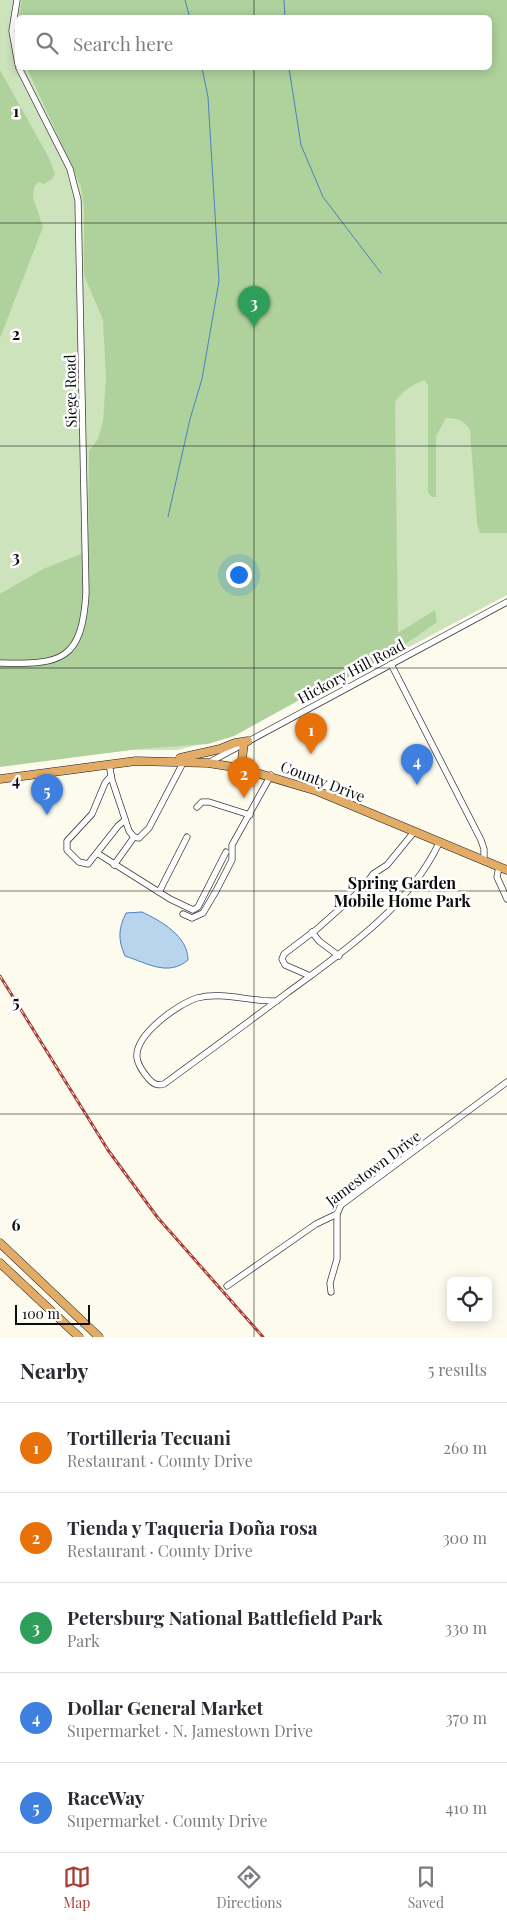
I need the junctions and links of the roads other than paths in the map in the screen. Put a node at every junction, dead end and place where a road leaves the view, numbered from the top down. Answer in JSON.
{"nodes":[{"id":1,"x":17,"y":0,"type":"edge"},
{"id":2,"x":15,"y":47,"type":"edge"},
{"id":3,"x":20,"y":70,"type":"edge"},
{"id":4,"x":507,"y":602,"type":"edge"},
{"id":5,"x":0,"y":662,"type":"edge"},
{"id":6,"x":390,"y":664,"type":"junction"},
{"id":7,"x":246,"y":742,"type":"junction"},
{"id":8,"x":169,"y":761,"type":"junction"},
{"id":9,"x":184,"y":761,"type":"junction"},
{"id":10,"x":208,"y":763,"type":"junction"},
{"id":11,"x":109,"y":764,"type":"junction"},
{"id":12,"x":248,"y":770,"type":"junction"},
{"id":13,"x":271,"y":775,"type":"junction"},
{"id":14,"x":111,"y":776,"type":"junction"},
{"id":15,"x":0,"y":779,"type":"edge"},
{"id":16,"x":197,"y":807,"type":"dead end"},
{"id":17,"x":250,"y":815,"type":"junction"},
{"id":18,"x":125,"y":820,"type":"junction"},
{"id":19,"x":414,"y":832,"type":"junction"},
{"id":20,"x":134,"y":836,"type":"junction"},
{"id":21,"x":187,"y":836,"type":"dead end"},
{"id":22,"x":439,"y":842,"type":"junction"},
{"id":23,"x":226,"y":852,"type":"dead end"},
{"id":24,"x":97,"y":854,"type":"junction"},
{"id":25,"x":484,"y":861,"type":"junction"},
{"id":26,"x":114,"y":865,"type":"junction"},
{"id":27,"x":499,"y":867,"type":"junction"},
{"id":28,"x":507,"y":870,"type":"edge"},
{"id":29,"x":159,"y":892,"type":"junction"},
{"id":30,"x":507,"y":899,"type":"edge"},
{"id":31,"x":183,"y":914,"type":"dead end"},
{"id":32,"x":312,"y":932,"type":"junction"},
{"id":33,"x":339,"y":956,"type":"junction"},
{"id":34,"x":310,"y":976,"type":"junction"},
{"id":35,"x":277,"y":1001,"type":"junction"},
{"id":36,"x":507,"y":1082,"type":"edge"},
{"id":37,"x":337,"y":1214,"type":"junction"},
{"id":38,"x":0,"y":1243,"type":"edge"},
{"id":39,"x":0,"y":1263,"type":"edge"},
{"id":40,"x":226,"y":1286,"type":"dead end"},
{"id":41,"x":331,"y":1292,"type":"dead end"},
{"id":42,"x":79,"y":1337,"type":"edge"},
{"id":43,"x":99,"y":1337,"type":"edge"}],
"edges":[{"from":1,"to":2,"type":"street"},
{"from":3,"to":5,"type":"street","name":"Siege Road"},
{"from":4,"to":6,"type":"street","name":"Hickory Hill Road"},
{"from":6,"to":7,"type":"street","name":"Hickory Hill Road"},
{"from":6,"to":25,"type":"street"},
{"from":7,"to":8,"type":"highway"},
{"from":7,"to":10,"type":"street","name":"Hickory Hill Road"},
{"from":7,"to":12,"type":"highway"},
{"from":8,"to":9,"type":"highway","name":"County Drive"},
{"from":8,"to":11,"type":"highway","name":"County Drive"},
{"from":9,"to":10,"type":"highway","name":"County Drive"},
{"from":9,"to":20,"type":"street"},
{"from":10,"to":12,"type":"highway","name":"County Drive"},
{"from":11,"to":14,"type":"street"},
{"from":11,"to":15,"type":"highway","name":"County Drive"},
{"from":12,"to":13,"type":"highway","name":"County Drive"},
{"from":13,"to":17,"type":"street"},
{"from":13,"to":19,"type":"highway","name":"County Drive"},
{"from":14,"to":18,"type":"street"},
{"from":14,"to":24,"type":"street"},
{"from":16,"to":17,"type":"street"},
{"from":17,"to":31,"type":"street"},
{"from":18,"to":20,"type":"street"},
{"from":18,"to":24,"type":"street"},
{"from":19,"to":22,"type":"highway","name":"County Drive"},
{"from":19,"to":32,"type":"street"},
{"from":20,"to":26,"type":"street"},
{"from":21,"to":29,"type":"street"},
{"from":22,"to":25,"type":"highway","name":"County Drive"},
{"from":22,"to":33,"type":"street"},
{"from":23,"to":29,"type":"street"},
{"from":24,"to":26,"type":"street"},
{"from":25,"to":27,"type":"highway","name":"County Drive"},
{"from":26,"to":29,"type":"street"},
{"from":27,"to":28,"type":"highway","name":"County Drive"},
{"from":27,"to":30,"type":"street"},
{"from":32,"to":33,"type":"street"},
{"from":32,"to":34,"type":"street"},
{"from":33,"to":34,"type":"street"},
{"from":34,"to":35,"type":"street"},
{"from":35,"to":35,"type":"street"},
{"from":36,"to":37,"type":"street","name":"Jamestown Drive"},
{"from":37,"to":40,"type":"street","name":"Jamestown Drive"},
{"from":37,"to":41,"type":"street"},
{"from":38,"to":43,"type":"highway"},
{"from":39,"to":42,"type":"highway"}]}
